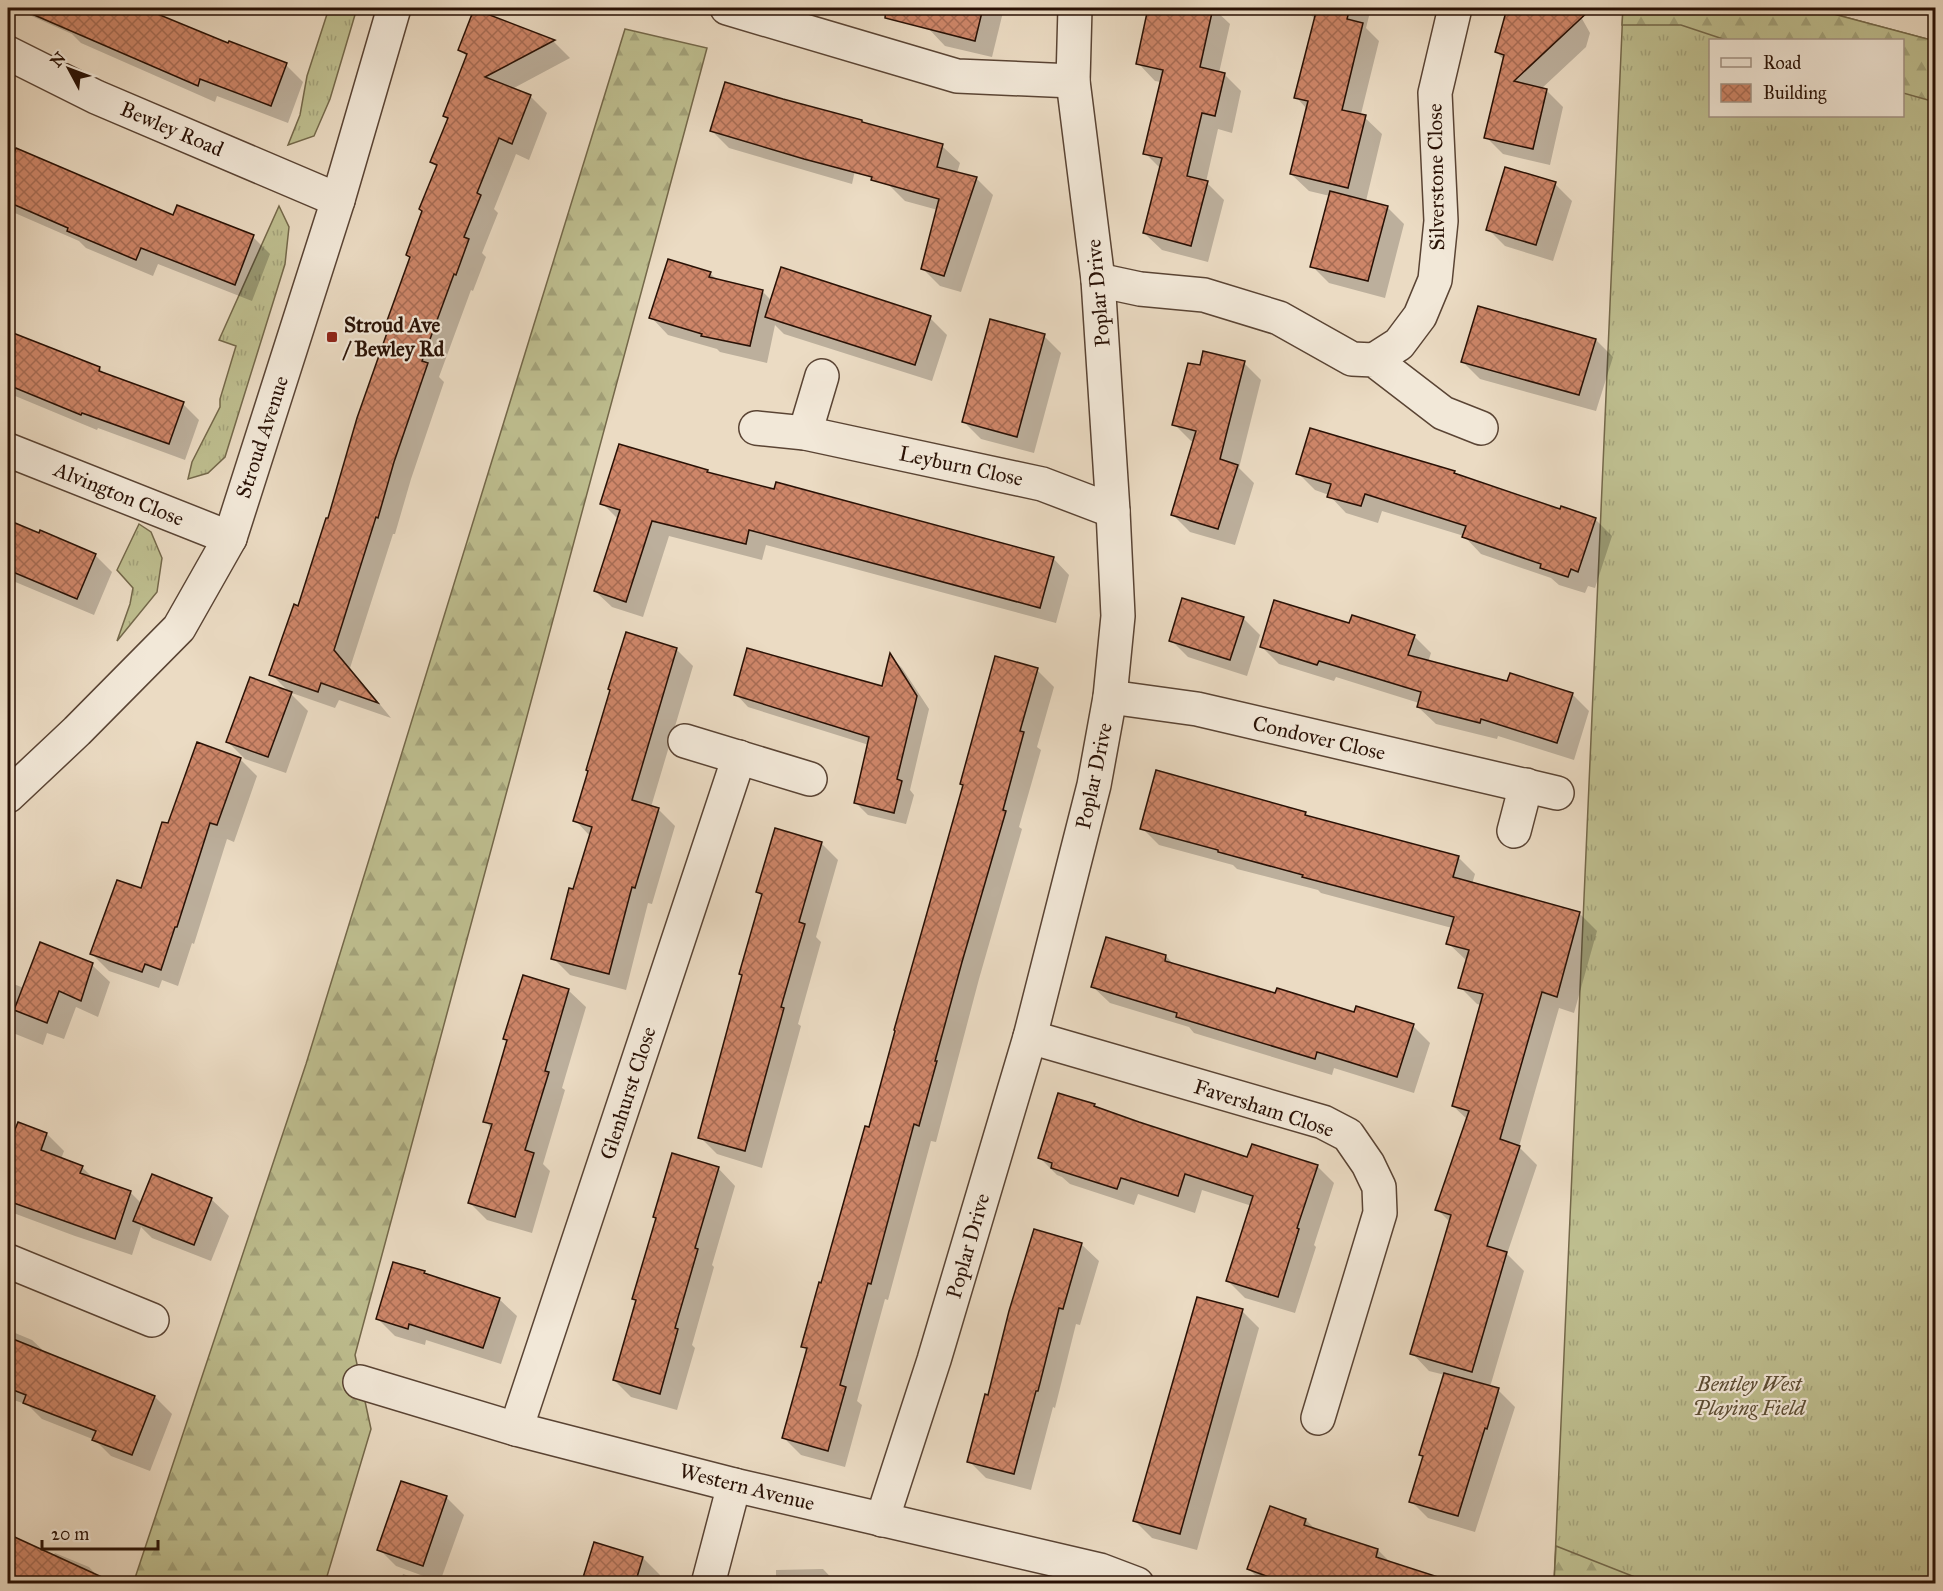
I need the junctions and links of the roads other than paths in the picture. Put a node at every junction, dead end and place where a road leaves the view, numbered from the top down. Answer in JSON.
{"nodes":[{"id":1,"x":394,"y":8,"type":"edge"},
{"id":2,"x":727,"y":8,"type":"edge"},
{"id":3,"x":1075,"y":8,"type":"edge"},
{"id":4,"x":1455,"y":8,"type":"edge"},
{"id":5,"x":8,"y":53,"type":"edge"},
{"id":6,"x":1073,"y":81,"type":"junction"},
{"id":7,"x":338,"y":200,"type":"junction"},
{"id":8,"x":1098,"y":280,"type":"junction"},
{"id":9,"x":1374,"y":360,"type":"junction"},
{"id":10,"x":822,"y":376,"type":"dead end"},
{"id":11,"x":756,"y":428,"type":"dead end"},
{"id":12,"x":1481,"y":428,"type":"dead end"},
{"id":13,"x":805,"y":433,"type":"junction"},
{"id":14,"x":8,"y":450,"type":"edge"},
{"id":15,"x":1113,"y":512,"type":"junction"},
{"id":16,"x":230,"y":538,"type":"junction"},
{"id":17,"x":1110,"y":697,"type":"junction"},
{"id":18,"x":685,"y":741,"type":"dead end"},
{"id":19,"x":739,"y":757,"type":"junction"},
{"id":20,"x":810,"y":779,"type":"dead end"},
{"id":21,"x":1526,"y":785,"type":"junction"},
{"id":22,"x":1557,"y":793,"type":"dead end"},
{"id":23,"x":8,"y":796,"type":"edge"},
{"id":24,"x":1514,"y":831,"type":"dead end"},
{"id":25,"x":1030,"y":1037,"type":"junction"},
{"id":26,"x":8,"y":1262,"type":"edge"},
{"id":27,"x":152,"y":1320,"type":"dead end"},
{"id":28,"x":360,"y":1382,"type":"dead end"},
{"id":29,"x":1318,"y":1418,"type":"dead end"},
{"id":30,"x":516,"y":1429,"type":"junction"},
{"id":31,"x":734,"y":1485,"type":"junction"},
{"id":32,"x":882,"y":1520,"type":"junction"},
{"id":33,"x":1099,"y":1577,"type":"edge"},
{"id":34,"x":708,"y":1584,"type":"edge"},
{"id":35,"x":1137,"y":1584,"type":"edge"}],
"edges":[{"from":1,"to":7,"type":"street","name":"Stroud Avenue"},
{"from":2,"to":6,"type":"street"},
{"from":3,"to":6,"type":"street","name":"Poplar Drive"},
{"from":4,"to":9,"type":"street","name":"Silverstone Close"},
{"from":5,"to":7,"type":"street","name":"Bewley Road"},
{"from":6,"to":8,"type":"street","name":"Poplar Drive"},
{"from":7,"to":16,"type":"street","name":"Stroud Avenue"},
{"from":8,"to":9,"type":"street"},
{"from":8,"to":15,"type":"street","name":"Poplar Drive"},
{"from":9,"to":12,"type":"street"},
{"from":10,"to":13,"type":"street"},
{"from":11,"to":13,"type":"street","name":"Leyburn Close"},
{"from":13,"to":15,"type":"street","name":"Leyburn Close"},
{"from":14,"to":16,"type":"street","name":"Alvington Close"},
{"from":15,"to":17,"type":"street","name":"Poplar Drive"},
{"from":16,"to":23,"type":"street","name":"Stroud Avenue"},
{"from":17,"to":21,"type":"street","name":"Condover Close"},
{"from":17,"to":25,"type":"street","name":"Poplar Drive"},
{"from":18,"to":19,"type":"street"},
{"from":19,"to":20,"type":"street"},
{"from":19,"to":30,"type":"street","name":"Glenhurst Close"},
{"from":21,"to":22,"type":"street","name":"Condover Close"},
{"from":21,"to":24,"type":"street"},
{"from":25,"to":29,"type":"street","name":"Faversham Close"},
{"from":25,"to":32,"type":"street","name":"Poplar Drive"},
{"from":26,"to":27,"type":"street"},
{"from":28,"to":30,"type":"street","name":"Western Avenue"},
{"from":30,"to":31,"type":"street","name":"Western Avenue"},
{"from":31,"to":32,"type":"street","name":"Western Avenue"},
{"from":31,"to":34,"type":"street"},
{"from":32,"to":33,"type":"street","name":"Western Avenue"},
{"from":33,"to":35,"type":"street","name":"Western Avenue"}]}
